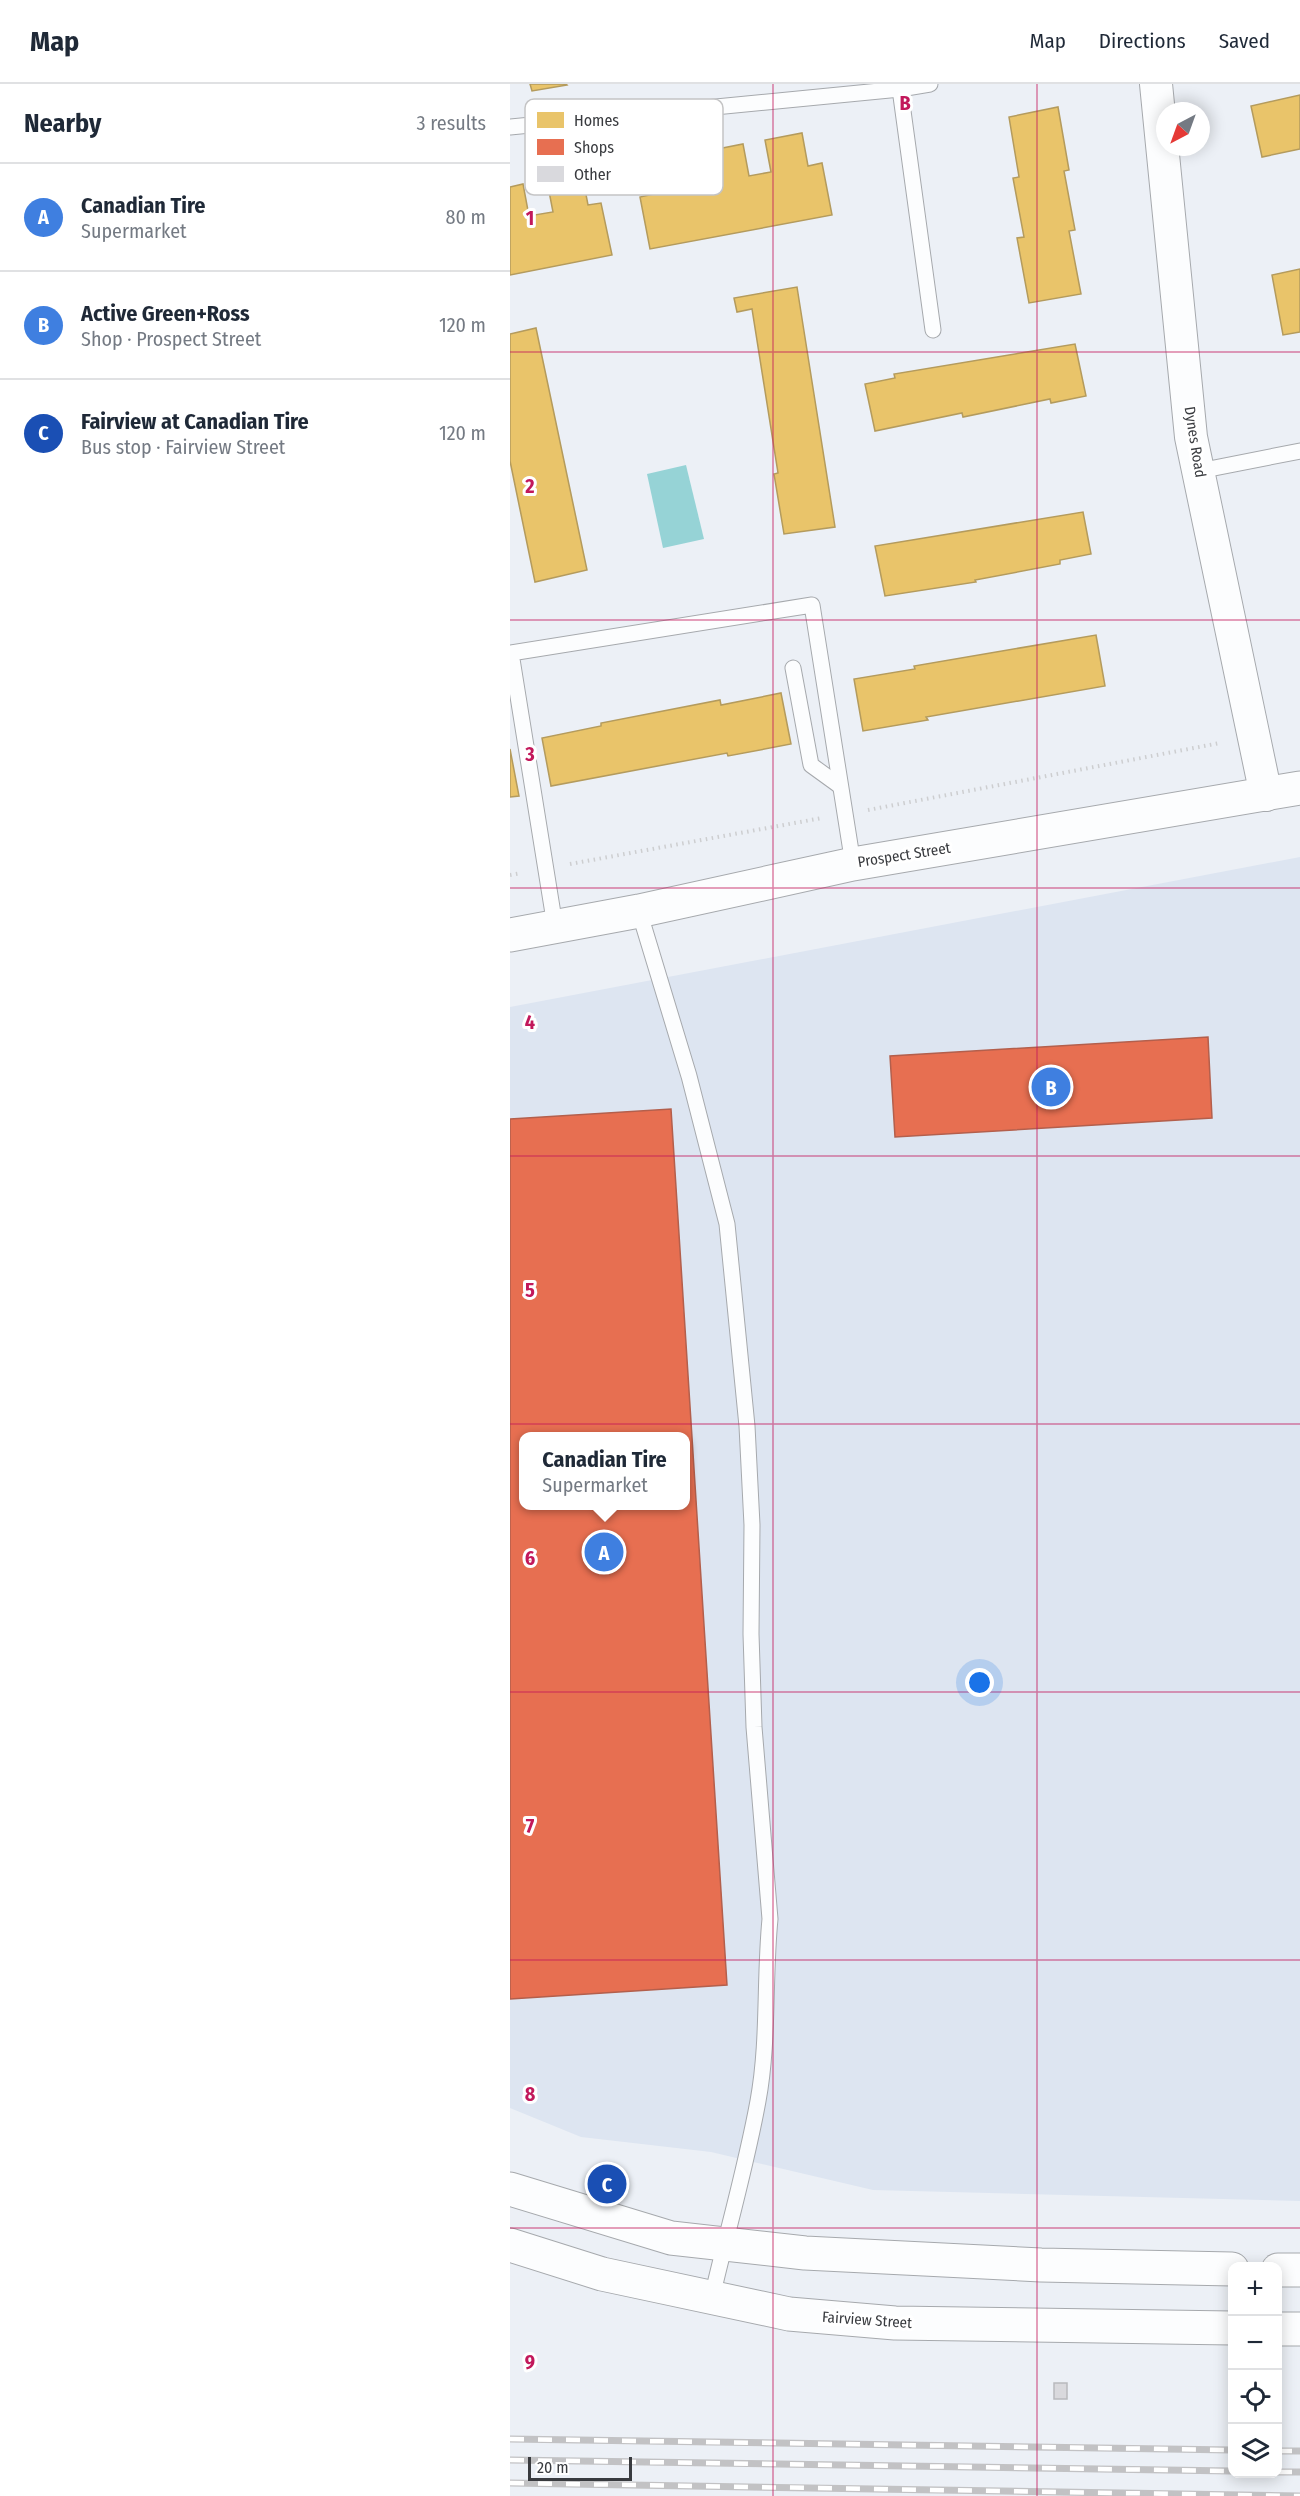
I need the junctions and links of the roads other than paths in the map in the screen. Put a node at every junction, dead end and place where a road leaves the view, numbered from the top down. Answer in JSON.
{"nodes":[{"id":1,"x":930,"y":84,"type":"edge"},
{"id":2,"x":1156,"y":84,"type":"edge"},
{"id":3,"x":900,"y":89,"type":"junction"},
{"id":4,"x":723,"y":106,"type":"edge"},
{"id":5,"x":525,"y":126,"type":"edge"},
{"id":6,"x":510,"y":127,"type":"edge"},
{"id":7,"x":933,"y":330,"type":"dead end"},
{"id":8,"x":1300,"y":451,"type":"edge"},
{"id":9,"x":1199,"y":471,"type":"junction"},
{"id":10,"x":793,"y":668,"type":"dead end"},
{"id":11,"x":840,"y":786,"type":"junction"},
{"id":12,"x":1300,"y":788,"type":"edge"},
{"id":13,"x":1266,"y":795,"type":"junction"},
{"id":14,"x":853,"y":864,"type":"junction"},
{"id":15,"x":639,"y":911,"type":"junction"},
{"id":16,"x":555,"y":926,"type":"junction"},
{"id":17,"x":510,"y":935,"type":"edge"},
{"id":18,"x":510,"y":2189,"type":"edge"},
{"id":19,"x":724,"y":2243,"type":"junction"},
{"id":20,"x":510,"y":2245,"type":"edge"},
{"id":21,"x":1228,"y":2270,"type":"edge"},
{"id":22,"x":1282,"y":2270,"type":"edge"},
{"id":23,"x":1300,"y":2270,"type":"edge"},
{"id":24,"x":712,"y":2297,"type":"junction"},
{"id":25,"x":1228,"y":2328,"type":"edge"},
{"id":26,"x":1282,"y":2329,"type":"edge"},
{"id":27,"x":1300,"y":2329,"type":"edge"}],
"edges":[{"from":1,"to":3,"type":"lane"},
{"from":2,"to":9,"type":"street","name":"Dynes Road"},
{"from":3,"to":4,"type":"lane"},
{"from":3,"to":7,"type":"lane"},
{"from":5,"to":6,"type":"lane"},
{"from":8,"to":9,"type":"lane"},
{"from":9,"to":13,"type":"street","name":"Dynes Road"},
{"from":10,"to":11,"type":"lane"},
{"from":11,"to":14,"type":"lane"},
{"from":11,"to":16,"type":"lane"},
{"from":12,"to":13,"type":"main road","name":"Prospect Street"},
{"from":13,"to":14,"type":"main road","name":"Prospect Street"},
{"from":14,"to":15,"type":"main road","name":"Prospect Street"},
{"from":15,"to":16,"type":"main road","name":"Prospect Street"},
{"from":15,"to":19,"type":"lane"},
{"from":16,"to":17,"type":"main road","name":"Prospect Street"},
{"from":18,"to":19,"type":"main road"},
{"from":19,"to":21,"type":"main road"},
{"from":19,"to":24,"type":"lane"},
{"from":20,"to":24,"type":"main road","name":"Fairview Street"},
{"from":22,"to":23,"type":"main road"},
{"from":24,"to":25,"type":"main road","name":"Fairview Street"},
{"from":26,"to":27,"type":"main road"}]}
